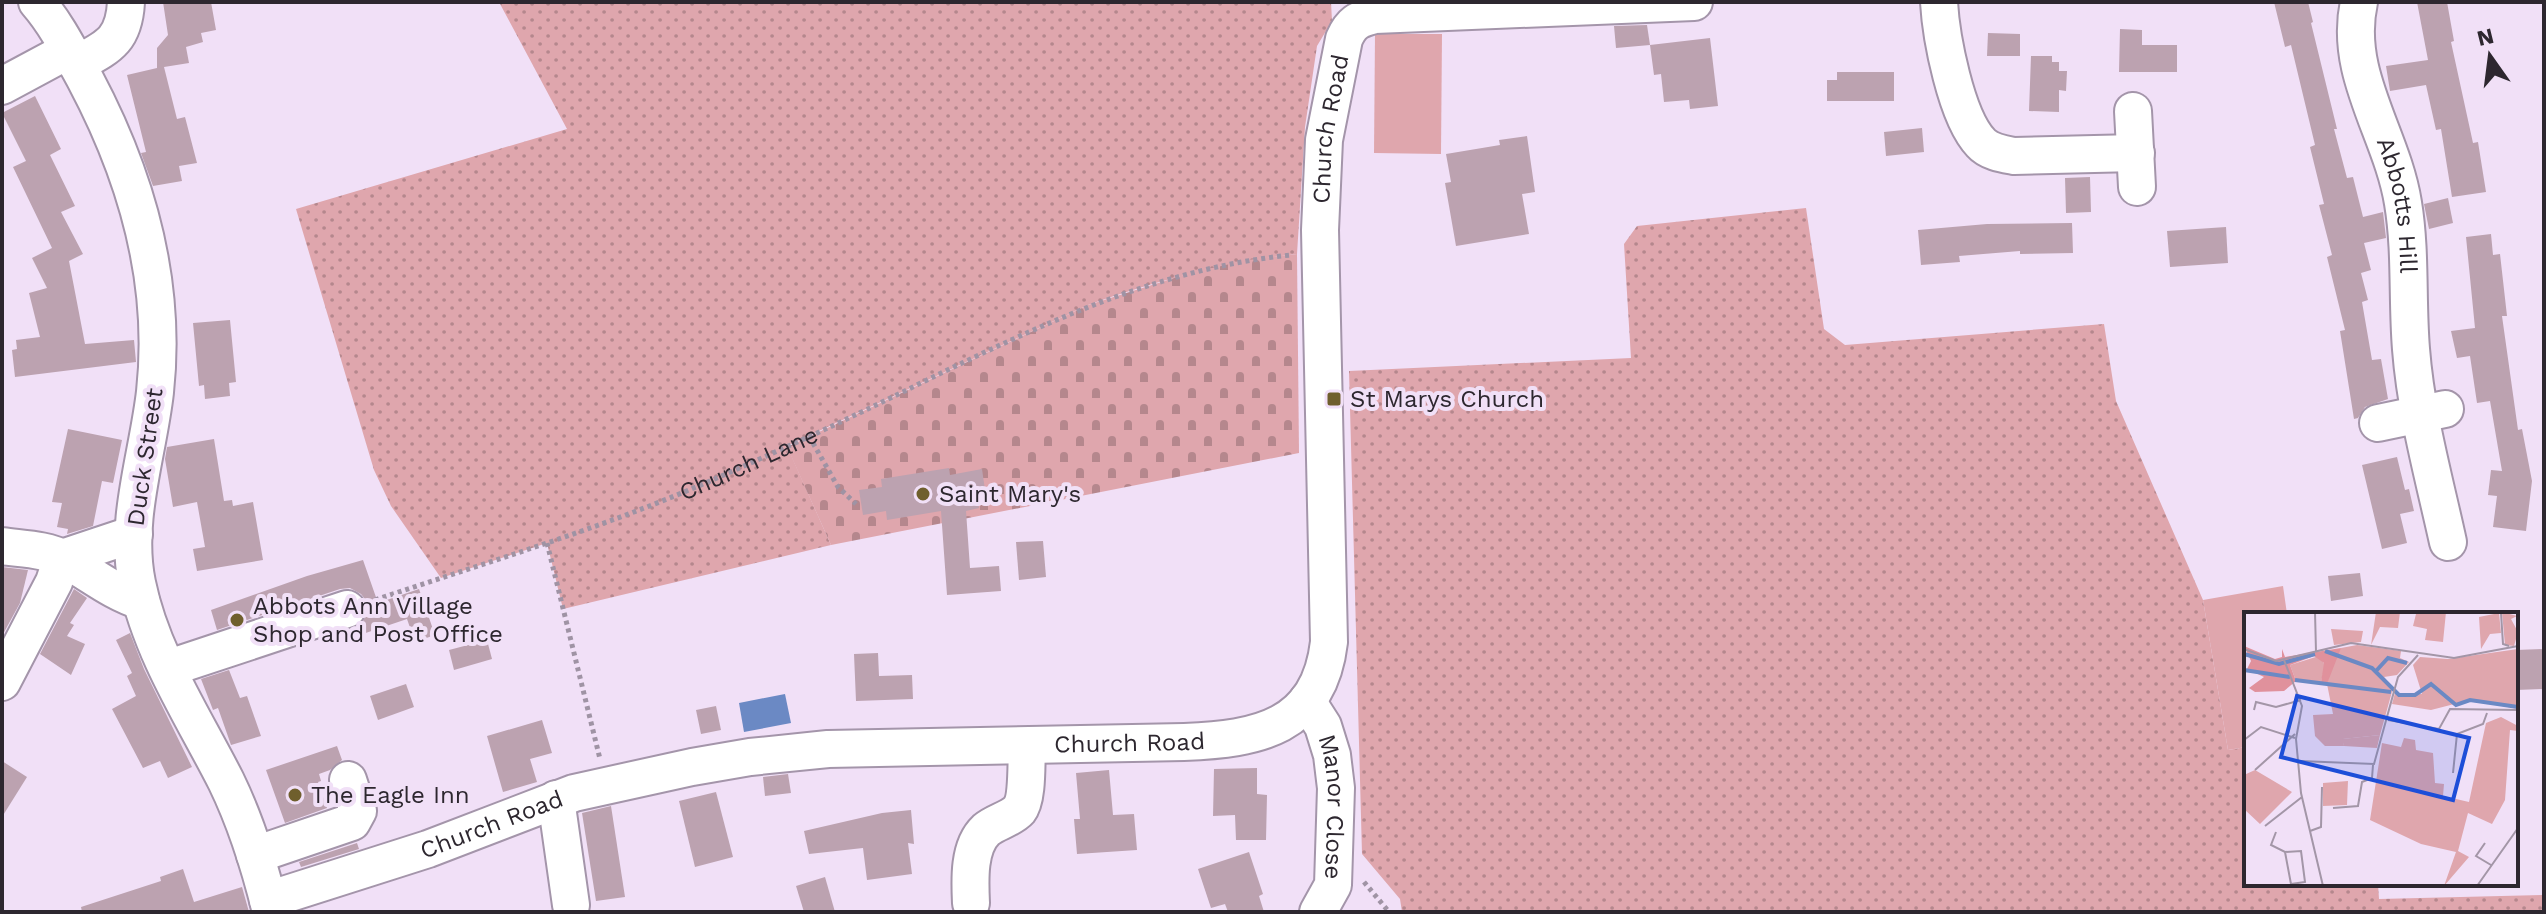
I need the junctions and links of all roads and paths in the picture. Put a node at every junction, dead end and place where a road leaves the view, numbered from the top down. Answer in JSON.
{"nodes":[{"id":1,"x":37,"y":2,"type":"edge"},
{"id":2,"x":126,"y":2,"type":"edge"},
{"id":3,"x":1694,"y":2,"type":"edge"},
{"id":4,"x":1939,"y":2,"type":"edge"},
{"id":5,"x":2359,"y":2,"type":"edge"},
{"id":6,"x":1355,"y":11,"type":"edge"},
{"id":7,"x":73,"y":57,"type":"junction"},
{"id":8,"x":2,"y":86,"type":"edge"},
{"id":9,"x":2133,"y":111,"type":"dead end"},
{"id":10,"x":1320,"y":254,"type":"junction"},
{"id":11,"x":2433,"y":412,"type":"junction"},
{"id":12,"x":2378,"y":423,"type":"dead end"},
{"id":13,"x":809,"y":436,"type":"junction"},
{"id":14,"x":856,"y":504,"type":"dead end"},
{"id":15,"x":134,"y":534,"type":"junction"},
{"id":16,"x":2448,"y":542,"type":"dead end"},
{"id":17,"x":547,"y":543,"type":"junction"},
{"id":18,"x":2,"y":546,"type":"edge"},
{"id":19,"x":62,"y":558,"type":"junction"},
{"id":20,"x":141,"y":601,"type":"junction"},
{"id":21,"x":347,"y":609,"type":"joint"},
{"id":22,"x":169,"y":668,"type":"junction"},
{"id":23,"x":2,"y":682,"type":"edge"},
{"id":24,"x":1307,"y":701,"type":"junction"},
{"id":25,"x":1027,"y":747,"type":"junction"},
{"id":26,"x":348,"y":780,"type":"dead end"},
{"id":27,"x":607,"y":785,"type":"junction"},
{"id":28,"x":556,"y":799,"type":"junction"},
{"id":29,"x":255,"y":855,"type":"junction"},
{"id":30,"x":971,"y":903,"type":"dead end"},
{"id":31,"x":571,"y":905,"type":"dead end"},
{"id":32,"x":270,"y":906,"type":"edge"},
{"id":33,"x":1318,"y":912,"type":"edge"}],
"edges":[{"from":1,"to":7,"type":"street","name":"Duck Street"},
{"from":2,"to":7,"type":"street"},
{"from":3,"to":6,"type":"street"},
{"from":4,"to":9,"type":"street"},
{"from":5,"to":11,"type":"street","name":"Abbotts Hill"},
{"from":6,"to":10,"type":"street","name":"Church Road"},
{"from":7,"to":8,"type":"street"},
{"from":7,"to":15,"type":"street","name":"Duck Street"},
{"from":10,"to":13,"type":"path","name":"Church Lane"},
{"from":10,"to":24,"type":"street","name":"Church Road"},
{"from":11,"to":12,"type":"street"},
{"from":11,"to":16,"type":"street","name":"Abbotts Hill"},
{"from":13,"to":14,"type":"path"},
{"from":13,"to":17,"type":"path","name":"Church Lane"},
{"from":15,"to":19,"type":"street"},
{"from":15,"to":20,"type":"street","name":"Duck Street"},
{"from":17,"to":21,"type":"path","name":"Church Lane"},
{"from":17,"to":27,"type":"path"},
{"from":18,"to":19,"type":"street"},
{"from":19,"to":20,"type":"street"},
{"from":19,"to":23,"type":"street"},
{"from":20,"to":22,"type":"street","name":"Duck Street"},
{"from":21,"to":22,"type":"street"},
{"from":22,"to":29,"type":"street","name":"Duck Street"},
{"from":24,"to":25,"type":"street","name":"Church Road"},
{"from":24,"to":33,"type":"street","name":"Manor Close"},
{"from":25,"to":27,"type":"street","name":"Church Road"},
{"from":25,"to":30,"type":"street"},
{"from":26,"to":29,"type":"street"},
{"from":27,"to":28,"type":"street","name":"Church Road"},
{"from":28,"to":31,"type":"street"},
{"from":28,"to":32,"type":"street","name":"Church Road"},
{"from":29,"to":32,"type":"street","name":"Duck Street"}]}
